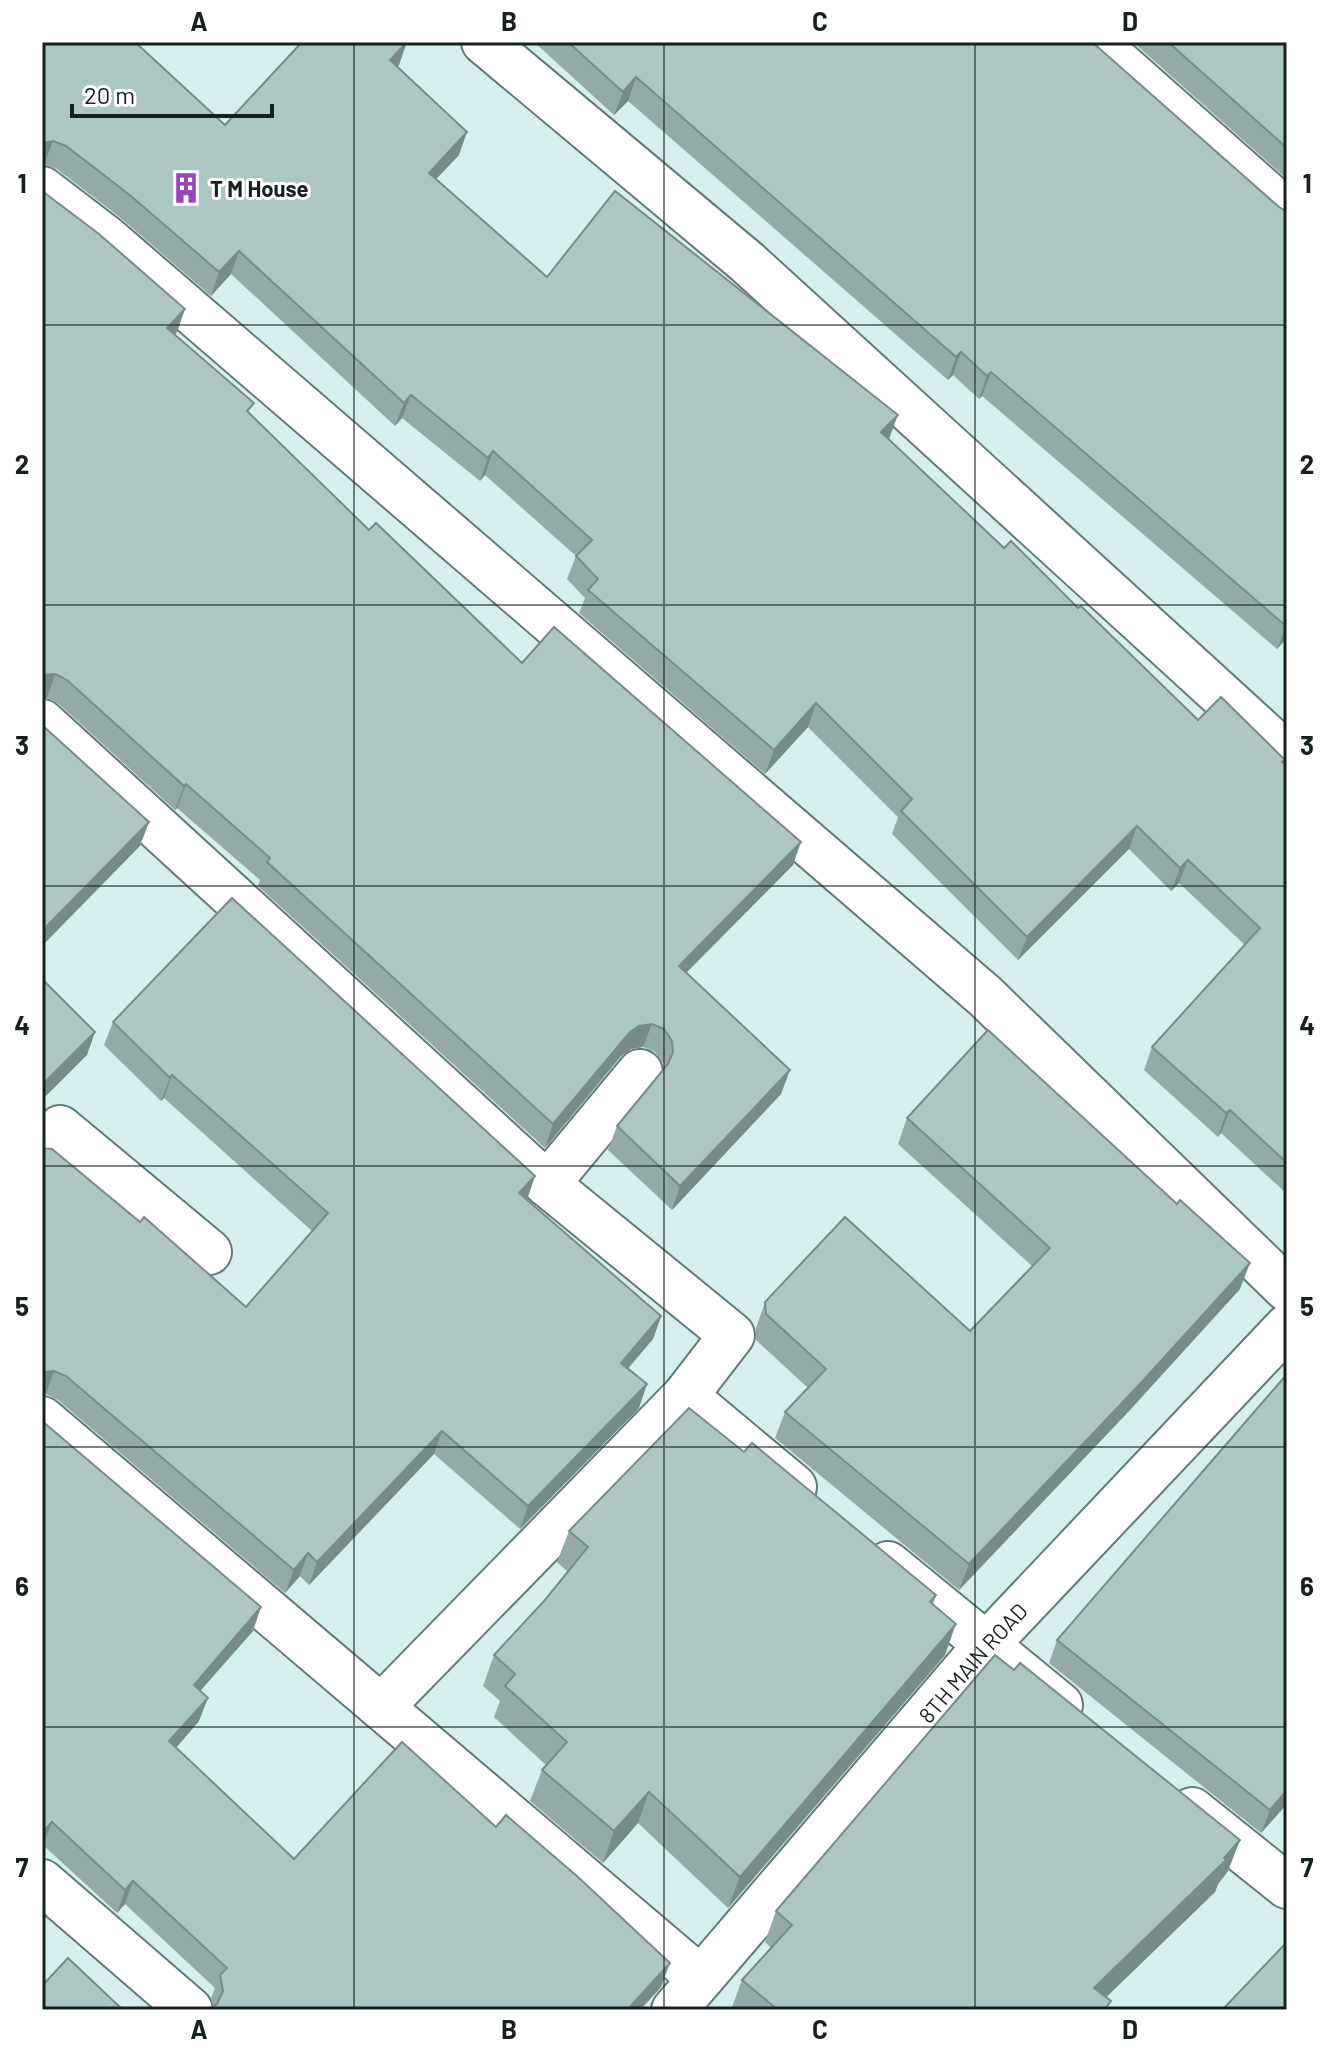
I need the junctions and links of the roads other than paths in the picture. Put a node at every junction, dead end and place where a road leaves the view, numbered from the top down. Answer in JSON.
{"nodes":[{"id":1,"x":484,"y":42,"type":"edge"},
{"id":2,"x":1095,"y":42,"type":"edge"},
{"id":3,"x":42,"y":189,"type":"edge"},
{"id":4,"x":1287,"y":212,"type":"edge"},
{"id":5,"x":42,"y":722,"type":"edge"},
{"id":6,"x":1287,"y":755,"type":"edge"},
{"id":7,"x":640,"y":1072,"type":"dead end"},
{"id":8,"x":42,"y":1148,"type":"edge"},
{"id":9,"x":547,"y":1184,"type":"junction"},
{"id":10,"x":209,"y":1252,"type":"dead end"},
{"id":11,"x":1287,"y":1289,"type":"edge"},
{"id":12,"x":1287,"y":1327,"type":"edge"},
{"id":13,"x":685,"y":1396,"type":"junction"},
{"id":14,"x":42,"y":1419,"type":"edge"},
{"id":15,"x":986,"y":1645,"type":"junction"},
{"id":16,"x":381,"y":1707,"type":"junction"},
{"id":17,"x":1095,"y":1732,"type":"edge"},
{"id":18,"x":1167,"y":1790,"type":"edge"},
{"id":19,"x":42,"y":1882,"type":"edge"},
{"id":20,"x":1287,"y":1886,"type":"edge"},
{"id":21,"x":687,"y":1994,"type":"edge"},
{"id":22,"x":190,"y":2010,"type":"edge"}],
"edges":[{"from":1,"to":6,"type":"street"},
{"from":2,"to":4,"type":"street"},
{"from":3,"to":11,"type":"street"},
{"from":5,"to":9,"type":"street"},
{"from":7,"to":9,"type":"street"},
{"from":8,"to":10,"type":"street"},
{"from":9,"to":13,"type":"street"},
{"from":12,"to":15,"type":"street","name":"8TH MAIN ROAD"},
{"from":13,"to":15,"type":"street"},
{"from":13,"to":16,"type":"street"},
{"from":14,"to":16,"type":"street"},
{"from":15,"to":17,"type":"street"},
{"from":15,"to":21,"type":"street","name":"8TH MAIN ROAD"},
{"from":16,"to":21,"type":"street"},
{"from":18,"to":20,"type":"street"},
{"from":19,"to":22,"type":"street"}]}
